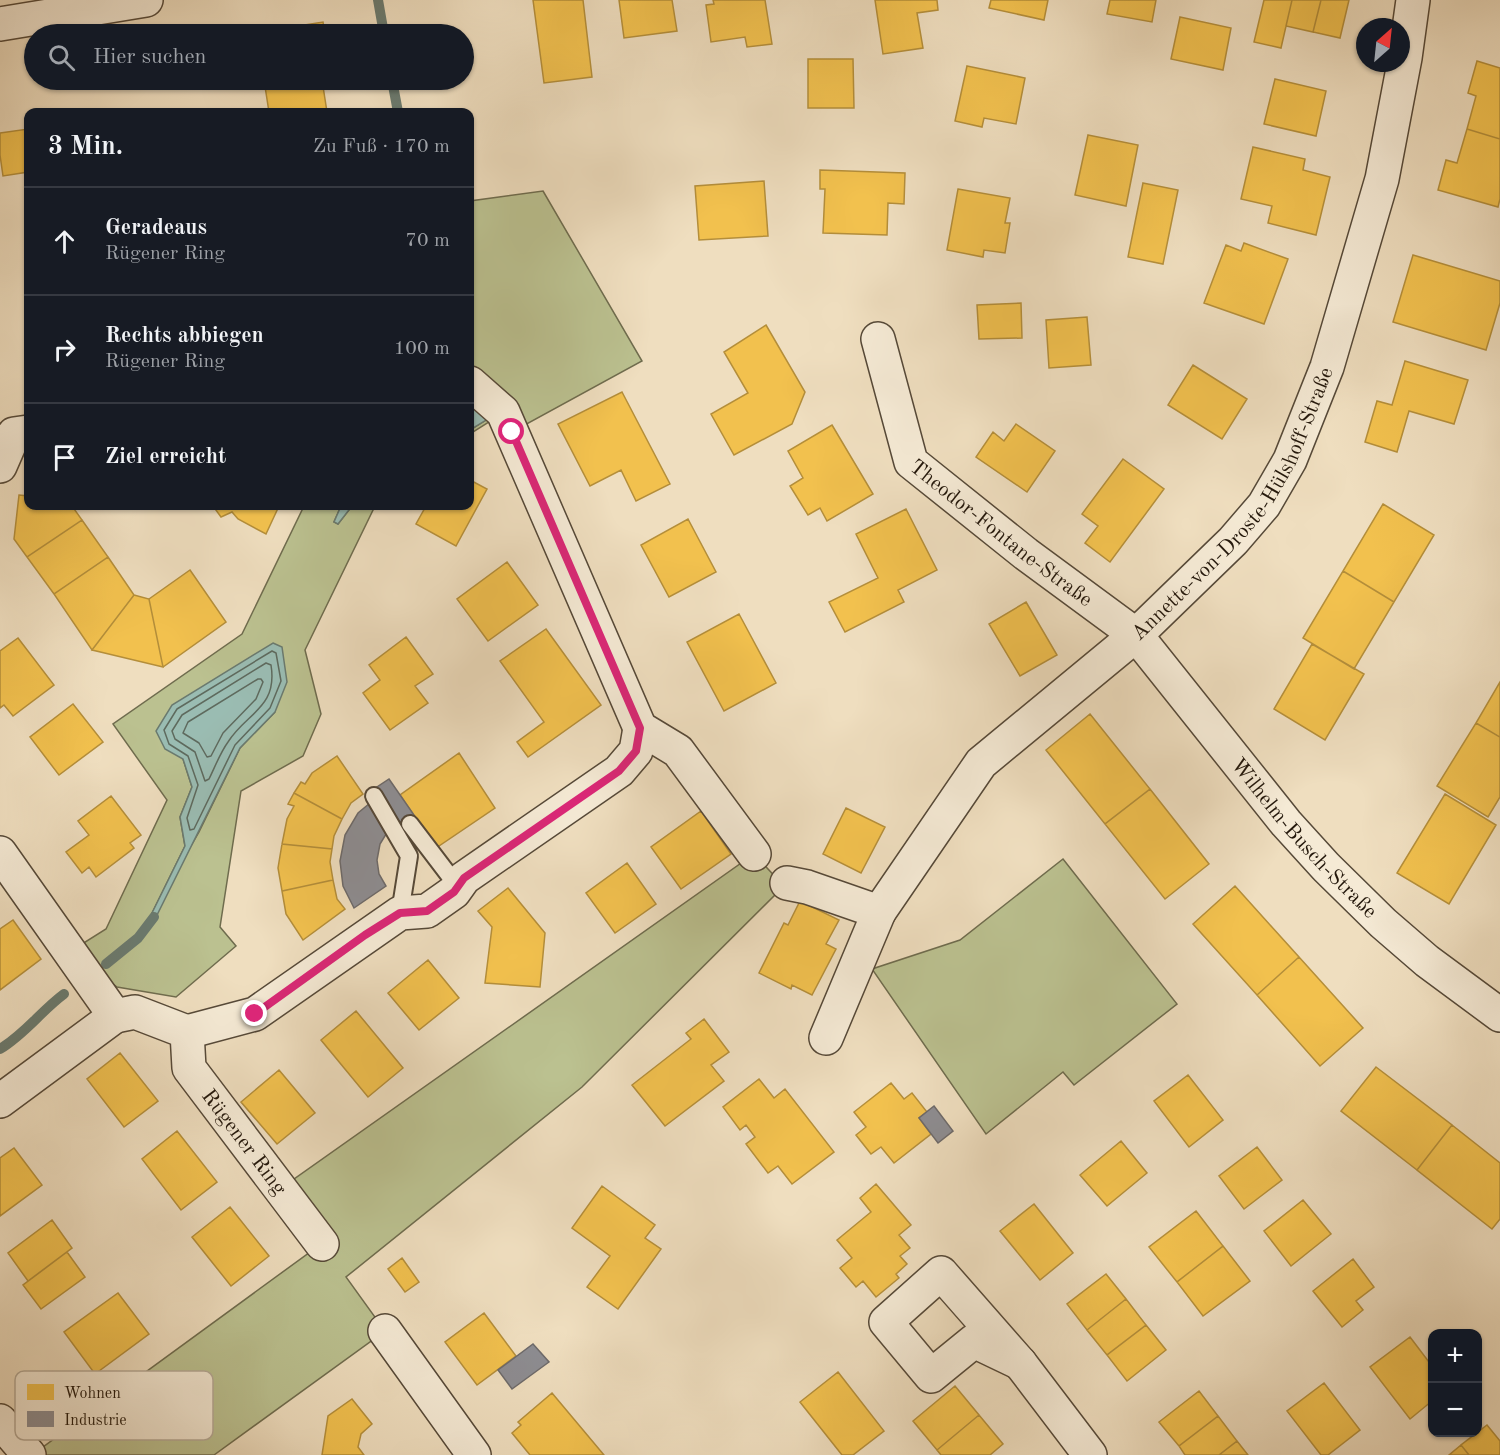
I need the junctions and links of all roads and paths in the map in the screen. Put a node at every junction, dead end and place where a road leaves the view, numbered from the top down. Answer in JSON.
{"nodes":[{"id":1,"x":146,"y":0,"type":"edge"},
{"id":2,"x":1413,"y":0,"type":"edge"},
{"id":3,"x":109,"y":3,"type":"edge"},
{"id":4,"x":0,"y":24,"type":"edge"},
{"id":5,"x":878,"y":339,"type":"dead end"},
{"id":6,"x":474,"y":387,"type":"edge"},
{"id":7,"x":24,"y":433,"type":"edge"},
{"id":8,"x":0,"y":466,"type":"edge"},
{"id":9,"x":1136,"y":635,"type":"junction"},
{"id":10,"x":640,"y":728,"type":"junction"},
{"id":11,"x":374,"y":796,"type":"dead end"},
{"id":12,"x":410,"y":824,"type":"dead end"},
{"id":13,"x":0,"y":853,"type":"edge"},
{"id":14,"x":754,"y":854,"type":"dead end"},
{"id":15,"x":787,"y":883,"type":"dead end"},
{"id":16,"x":458,"y":886,"type":"junction"},
{"id":17,"x":879,"y":912,"type":"junction"},
{"id":18,"x":400,"y":913,"type":"junction"},
{"id":19,"x":1500,"y":1015,"type":"edge"},
{"id":20,"x":116,"y":1016,"type":"junction"},
{"id":21,"x":188,"y":1032,"type":"junction"},
{"id":22,"x":826,"y":1038,"type":"dead end"},
{"id":23,"x":0,"y":1101,"type":"edge"},
{"id":24,"x":322,"y":1244,"type":"dead end"},
{"id":25,"x":385,"y":1331,"type":"dead end"},
{"id":26,"x":1020,"y":1364,"type":"dead end"},
{"id":27,"x":0,"y":1421,"type":"edge"},
{"id":28,"x":15,"y":1439,"type":"edge"},
{"id":29,"x":16,"y":1440,"type":"edge"},
{"id":30,"x":29,"y":1455,"type":"edge"},
{"id":31,"x":474,"y":1455,"type":"edge"},
{"id":32,"x":1090,"y":1455,"type":"edge"}],
"edges":[{"from":1,"to":3,"type":"street"},
{"from":2,"to":9,"type":"street","name":"Annette-von-Droste-Hülshoff-Straße"},
{"from":3,"to":4,"type":"street"},
{"from":5,"to":9,"type":"street","name":"Theodor-Fontane-Straße"},
{"from":6,"to":10,"type":"street"},
{"from":7,"to":8,"type":"street"},
{"from":9,"to":17,"type":"street","name":"Annette-von-Droste-Hülshoff-Straße"},
{"from":9,"to":19,"type":"street","name":"Wilhelm-Busch-Straße"},
{"from":10,"to":14,"type":"street"},
{"from":10,"to":16,"type":"street"},
{"from":11,"to":18,"type":"lane"},
{"from":12,"to":16,"type":"lane"},
{"from":13,"to":20,"type":"street"},
{"from":15,"to":17,"type":"street"},
{"from":16,"to":18,"type":"street"},
{"from":17,"to":22,"type":"street","name":"Annette-von-Droste-Hülshoff-Straße"},
{"from":18,"to":21,"type":"street"},
{"from":20,"to":21,"type":"street"},
{"from":20,"to":23,"type":"street"},
{"from":21,"to":24,"type":"street","name":"Rügener Ring"},
{"from":25,"to":31,"type":"street"},
{"from":26,"to":32,"type":"street"},
{"from":27,"to":28,"type":"street"},
{"from":29,"to":30,"type":"street"}]}
